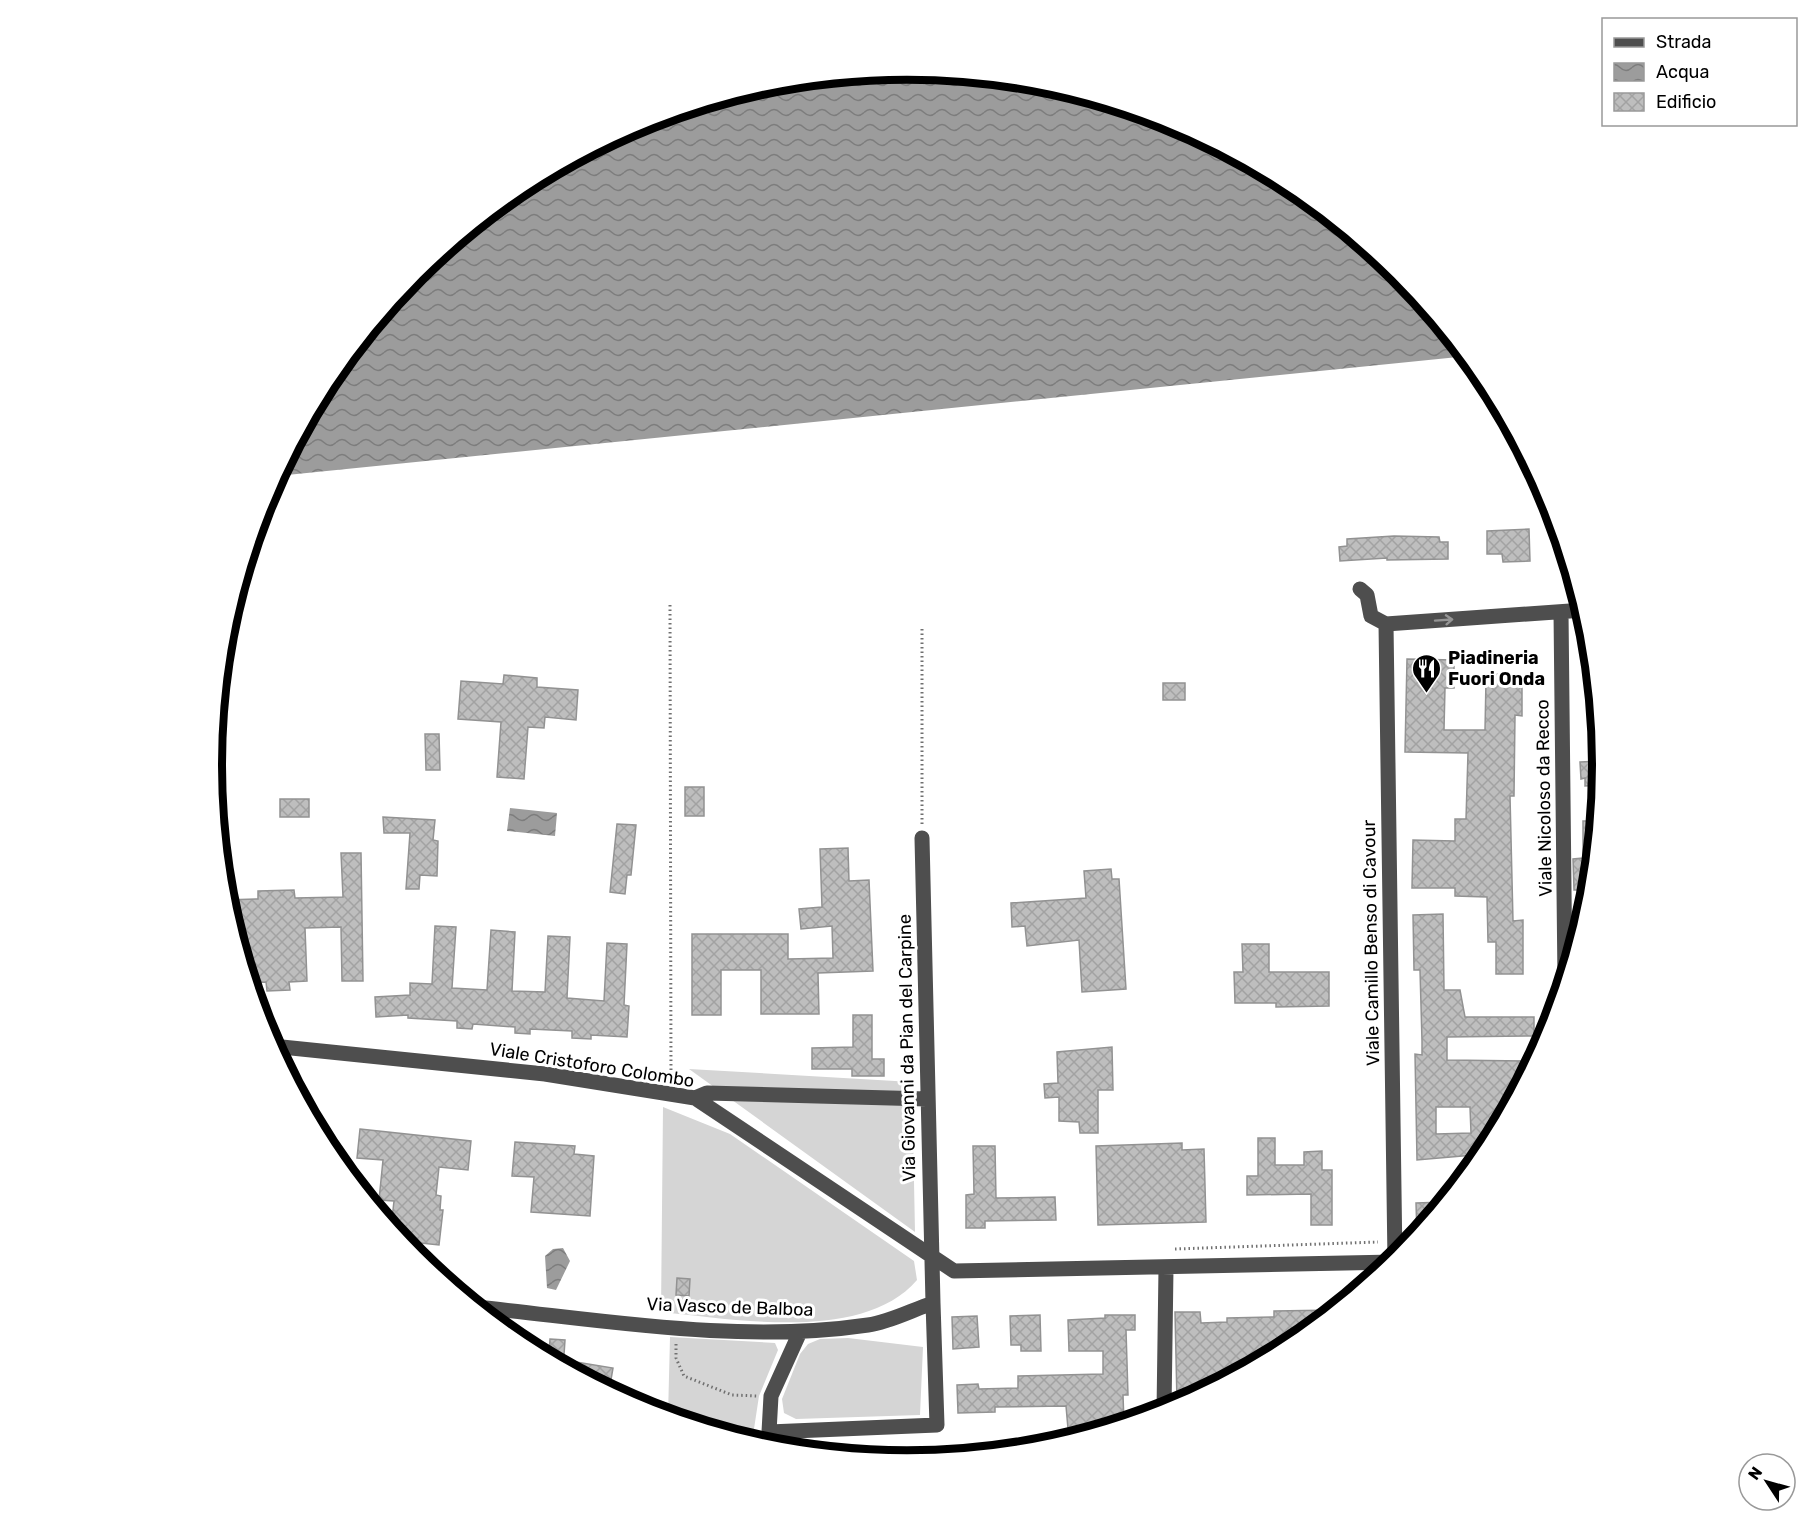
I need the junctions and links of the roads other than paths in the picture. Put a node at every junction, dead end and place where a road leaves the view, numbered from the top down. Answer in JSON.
{"nodes":[{"id":1,"x":1360,"y":589,"type":"dead end"},
{"id":2,"x":1575,"y":611,"type":"edge"},
{"id":3,"x":1561,"y":612,"type":"junction"},
{"id":4,"x":1386,"y":624,"type":"junction"},
{"id":5,"x":922,"y":838,"type":"road end"},
{"id":6,"x":1565,"y":959,"type":"edge"},
{"id":7,"x":283,"y":1047,"type":"edge"},
{"id":8,"x":695,"y":1098,"type":"junction"},
{"id":9,"x":927,"y":1100,"type":"junction"},
{"id":10,"x":1394,"y":1248,"type":"edge"},
{"id":11,"x":932,"y":1257,"type":"junction"},
{"id":12,"x":1378,"y":1262,"type":"edge"},
{"id":13,"x":1166,"y":1268,"type":"junction"},
{"id":14,"x":933,"y":1303,"type":"junction"},
{"id":15,"x":489,"y":1308,"type":"edge"},
{"id":16,"x":800,"y":1332,"type":"junction"},
{"id":17,"x":1164,"y":1400,"type":"edge"}],
"edges":[{"from":1,"to":4,"type":"street"},
{"from":2,"to":3,"type":"street"},
{"from":4,"to":3,"type":"street","one_way":true},
{"from":3,"to":6,"type":"street","name":"Viale Nicoloso da Recco"},
{"from":4,"to":10,"type":"street","name":"Viale Camillo Benso di Cavour"},
{"from":5,"to":9,"type":"street","name":"Via Giovanni da Pian del Carpine"},
{"from":7,"to":8,"type":"street","name":"Viale Cristoforo Colombo"},
{"from":8,"to":9,"type":"street"},
{"from":8,"to":11,"type":"street","name":"Viale Cristoforo Colombo"},
{"from":9,"to":11,"type":"street","name":"Via Giovanni da Pian del Carpine"},
{"from":11,"to":13,"type":"street","name":"Viale Cristoforo Colombo"},
{"from":11,"to":14,"type":"street"},
{"from":12,"to":13,"type":"street","name":"Viale Cristoforo Colombo"},
{"from":13,"to":17,"type":"street"},
{"from":14,"to":16,"type":"street","name":"Via Vasco de Balboa"},
{"from":14,"to":16,"type":"street"},
{"from":15,"to":16,"type":"street","name":"Via Vasco de Balboa"}]}
